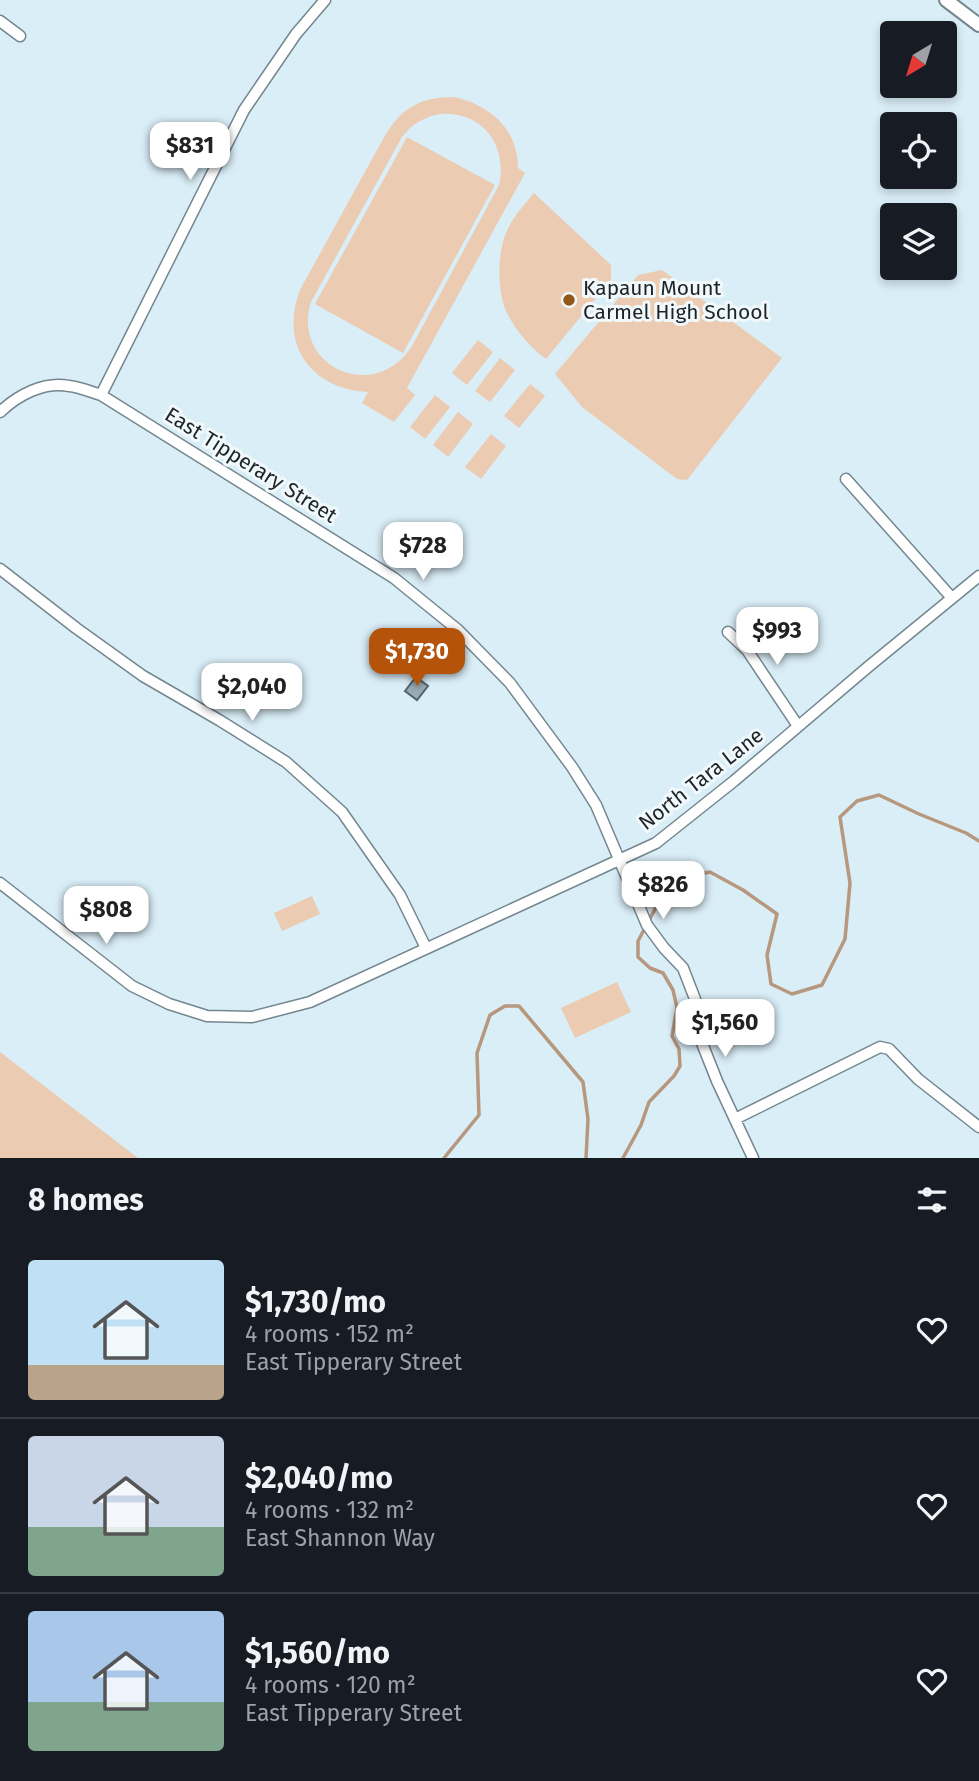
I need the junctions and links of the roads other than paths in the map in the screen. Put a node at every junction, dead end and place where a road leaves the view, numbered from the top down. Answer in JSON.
{"nodes":[{"id":1,"x":325,"y":0,"type":"edge"},
{"id":2,"x":946,"y":0,"type":"edge"},
{"id":3,"x":0,"y":21,"type":"edge"},
{"id":4,"x":979,"y":25,"type":"edge"},
{"id":5,"x":20,"y":36,"type":"dead end"},
{"id":6,"x":101,"y":394,"type":"junction"},
{"id":7,"x":0,"y":412,"type":"edge"},
{"id":8,"x":846,"y":479,"type":"dead end"},
{"id":9,"x":0,"y":569,"type":"edge"},
{"id":10,"x":979,"y":576,"type":"edge"},
{"id":11,"x":952,"y":598,"type":"junction"},
{"id":12,"x":728,"y":632,"type":"dead end"},
{"id":13,"x":798,"y":726,"type":"junction"},
{"id":14,"x":619,"y":860,"type":"junction"},
{"id":15,"x":0,"y":883,"type":"edge"},
{"id":16,"x":426,"y":948,"type":"junction"},
{"id":17,"x":734,"y":1119,"type":"junction"},
{"id":18,"x":979,"y":1127,"type":"edge"},
{"id":19,"x":753,"y":1158,"type":"edge"}],
"edges":[{"from":1,"to":6,"type":"street"},
{"from":2,"to":4,"type":"main road"},
{"from":3,"to":5,"type":"street"},
{"from":6,"to":7,"type":"street","name":"East Tipperary Street"},
{"from":6,"to":14,"type":"street","name":"East Tipperary Street"},
{"from":8,"to":11,"type":"street"},
{"from":9,"to":16,"type":"street"},
{"from":10,"to":11,"type":"street","name":"North Tara Lane"},
{"from":11,"to":13,"type":"street","name":"North Tara Lane"},
{"from":12,"to":13,"type":"street"},
{"from":13,"to":14,"type":"street","name":"North Tara Lane"},
{"from":14,"to":16,"type":"street","name":"North Tara Lane"},
{"from":14,"to":17,"type":"street","name":"East Tipperary Street"},
{"from":15,"to":16,"type":"street","name":"North Tara Lane"},
{"from":17,"to":18,"type":"street"},
{"from":17,"to":19,"type":"street","name":"East Tipperary Street"}]}
